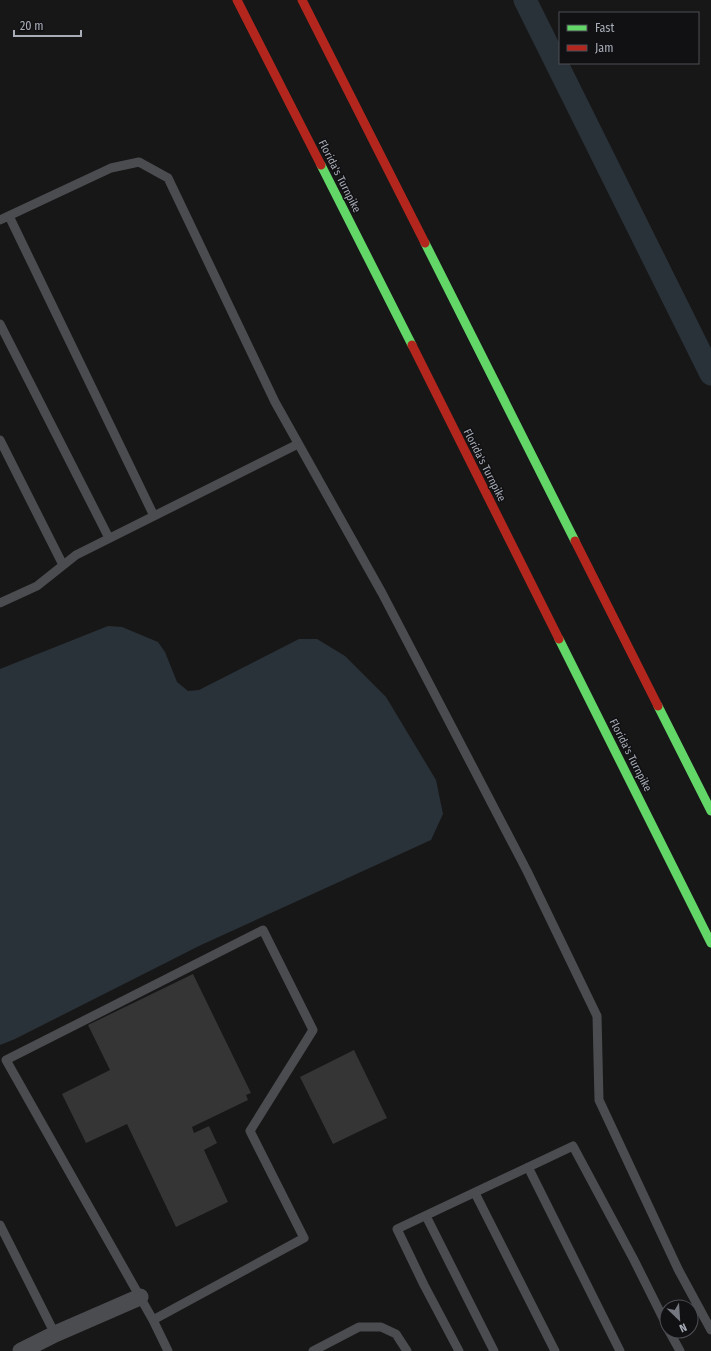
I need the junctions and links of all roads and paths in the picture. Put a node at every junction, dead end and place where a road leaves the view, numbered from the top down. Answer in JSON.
{"nodes":[{"id":1,"x":237,"y":0,"type":"edge"},
{"id":2,"x":302,"y":0,"type":"edge"},
{"id":3,"x":9,"y":216,"type":"junction"},
{"id":4,"x":0,"y":220,"type":"edge"},
{"id":5,"x":0,"y":324,"type":"edge"},
{"id":6,"x":0,"y":440,"type":"edge"},
{"id":7,"x":298,"y":444,"type":"junction"},
{"id":8,"x":154,"y":516,"type":"junction"},
{"id":9,"x":109,"y":538,"type":"junction"},
{"id":10,"x":63,"y":565,"type":"junction"},
{"id":11,"x":0,"y":603,"type":"edge"},
{"id":12,"x":711,"y":811,"type":"edge"},
{"id":13,"x":711,"y":942,"type":"edge"},
{"id":14,"x":528,"y":1167,"type":"junction"},
{"id":15,"x":475,"y":1193,"type":"junction"},
{"id":16,"x":426,"y":1216,"type":"junction"},
{"id":17,"x":0,"y":1225,"type":"edge"},
{"id":18,"x":140,"y":1297,"type":"junction"},
{"id":19,"x":659,"y":1311,"type":"edge"},
{"id":20,"x":154,"y":1320,"type":"junction"},
{"id":21,"x":711,"y":1330,"type":"edge"},
{"id":22,"x":55,"y":1334,"type":"junction"},
{"id":23,"x":673,"y":1339,"type":"edge"},
{"id":24,"x":21,"y":1351,"type":"edge"},
{"id":25,"x":168,"y":1351,"type":"edge"},
{"id":26,"x":313,"y":1351,"type":"edge"},
{"id":27,"x":407,"y":1351,"type":"edge"},
{"id":28,"x":460,"y":1351,"type":"edge"},
{"id":29,"x":494,"y":1351,"type":"edge"},
{"id":30,"x":556,"y":1351,"type":"edge"},
{"id":31,"x":620,"y":1351,"type":"edge"},
{"id":32,"x":680,"y":1351,"type":"edge"}],
"edges":[{"from":1,"to":13,"type":"highway","name":"Florida's Turnpike"},
{"from":2,"to":12,"type":"highway"},
{"from":3,"to":4,"type":"lane"},
{"from":3,"to":7,"type":"lane"},
{"from":3,"to":8,"type":"lane"},
{"from":5,"to":9,"type":"lane"},
{"from":6,"to":10,"type":"lane"},
{"from":7,"to":8,"type":"lane"},
{"from":7,"to":21,"type":"lane"},
{"from":8,"to":9,"type":"lane"},
{"from":9,"to":10,"type":"lane"},
{"from":10,"to":11,"type":"lane"},
{"from":14,"to":15,"type":"lane"},
{"from":14,"to":19,"type":"lane"},
{"from":14,"to":31,"type":"lane"},
{"from":15,"to":16,"type":"lane"},
{"from":15,"to":30,"type":"lane"},
{"from":16,"to":28,"type":"lane"},
{"from":16,"to":29,"type":"lane"},
{"from":17,"to":22,"type":"lane"},
{"from":18,"to":20,"type":"lane"},
{"from":18,"to":20,"type":"lane"},
{"from":18,"to":22,"type":"street"},
{"from":20,"to":25,"type":"lane"},
{"from":22,"to":24,"type":"street"},
{"from":23,"to":32,"type":"lane"},
{"from":26,"to":27,"type":"lane"}]}
